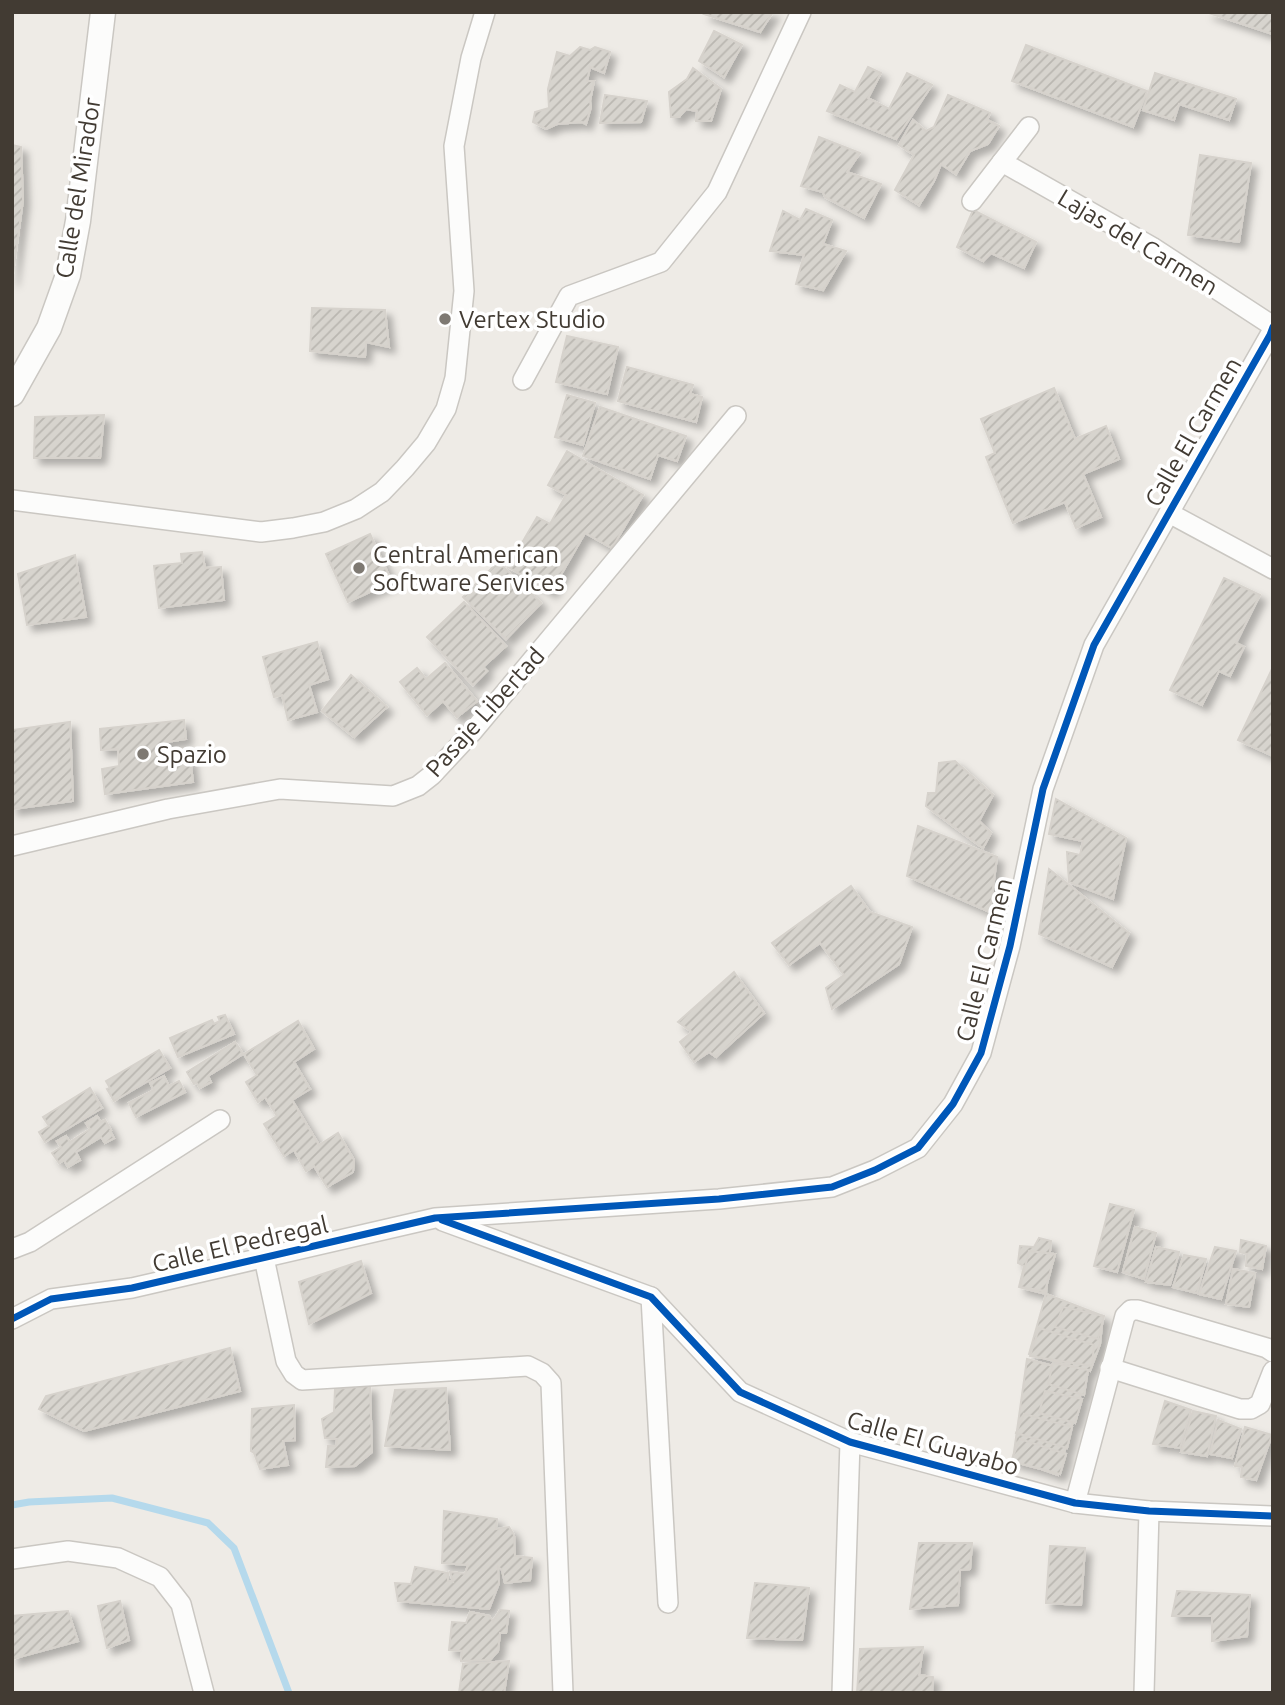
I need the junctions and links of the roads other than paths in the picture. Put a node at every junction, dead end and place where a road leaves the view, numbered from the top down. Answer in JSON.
{"nodes":[{"id":1,"x":103,"y":12,"type":"edge"},
{"id":2,"x":485,"y":12,"type":"edge"},
{"id":3,"x":801,"y":12,"type":"edge"},
{"id":4,"x":1029,"y":127,"type":"dead end"},
{"id":5,"x":1002,"y":162,"type":"junction"},
{"id":6,"x":972,"y":201,"type":"dead end"},
{"id":7,"x":1273,"y":326,"type":"edge"},
{"id":8,"x":523,"y":380,"type":"dead end"},
{"id":9,"x":12,"y":394,"type":"edge"},
{"id":10,"x":736,"y":416,"type":"dead end"},
{"id":11,"x":12,"y":500,"type":"edge"},
{"id":12,"x":1169,"y":513,"type":"junction"},
{"id":13,"x":1273,"y":569,"type":"edge"},
{"id":14,"x":12,"y":846,"type":"edge"},
{"id":15,"x":220,"y":1119,"type":"dead end"},
{"id":16,"x":435,"y":1218,"type":"junction"},
{"id":17,"x":12,"y":1249,"type":"edge"},
{"id":18,"x":264,"y":1258,"type":"junction"},
{"id":19,"x":651,"y":1297,"type":"junction"},
{"id":20,"x":12,"y":1319,"type":"edge"},
{"id":21,"x":1273,"y":1352,"type":"edge"},
{"id":22,"x":1110,"y":1368,"type":"junction"},
{"id":23,"x":1273,"y":1371,"type":"edge"},
{"id":24,"x":850,"y":1442,"type":"junction"},
{"id":25,"x":1075,"y":1503,"type":"junction"},
{"id":26,"x":1149,"y":1511,"type":"junction"},
{"id":27,"x":1273,"y":1516,"type":"edge"},
{"id":28,"x":12,"y":1559,"type":"edge"},
{"id":29,"x":668,"y":1603,"type":"dead end"},
{"id":30,"x":204,"y":1693,"type":"edge"},
{"id":31,"x":562,"y":1693,"type":"edge"},
{"id":32,"x":842,"y":1693,"type":"edge"},
{"id":33,"x":1144,"y":1693,"type":"edge"}],
"edges":[{"from":1,"to":9,"type":"street","name":"Calle del Mirador"},
{"from":2,"to":11,"type":"street"},
{"from":3,"to":8,"type":"street"},
{"from":4,"to":5,"type":"street"},
{"from":5,"to":6,"type":"street"},
{"from":5,"to":7,"type":"street","name":"Lajas del Carmen"},
{"from":7,"to":12,"type":"street","name":"Calle El Carmen"},
{"from":10,"to":14,"type":"street","name":"Pasaje Libertad"},
{"from":12,"to":13,"type":"street"},
{"from":12,"to":16,"type":"street","name":"Calle El Carmen"},
{"from":15,"to":17,"type":"street"},
{"from":16,"to":18,"type":"street","name":"Calle El Pedregal"},
{"from":16,"to":19,"type":"street","name":"Calle El Guayabo"},
{"from":18,"to":20,"type":"street","name":"Calle El Pedregal"},
{"from":18,"to":31,"type":"street"},
{"from":19,"to":24,"type":"street","name":"Calle El Guayabo"},
{"from":19,"to":29,"type":"street"},
{"from":21,"to":22,"type":"street"},
{"from":22,"to":23,"type":"street"},
{"from":22,"to":25,"type":"street"},
{"from":24,"to":25,"type":"street","name":"Calle El Guayabo"},
{"from":24,"to":32,"type":"street"},
{"from":25,"to":26,"type":"street","name":"Calle El Guayabo"},
{"from":26,"to":27,"type":"street","name":"Calle El Guayabo"},
{"from":26,"to":33,"type":"street"},
{"from":28,"to":30,"type":"street"}]}
